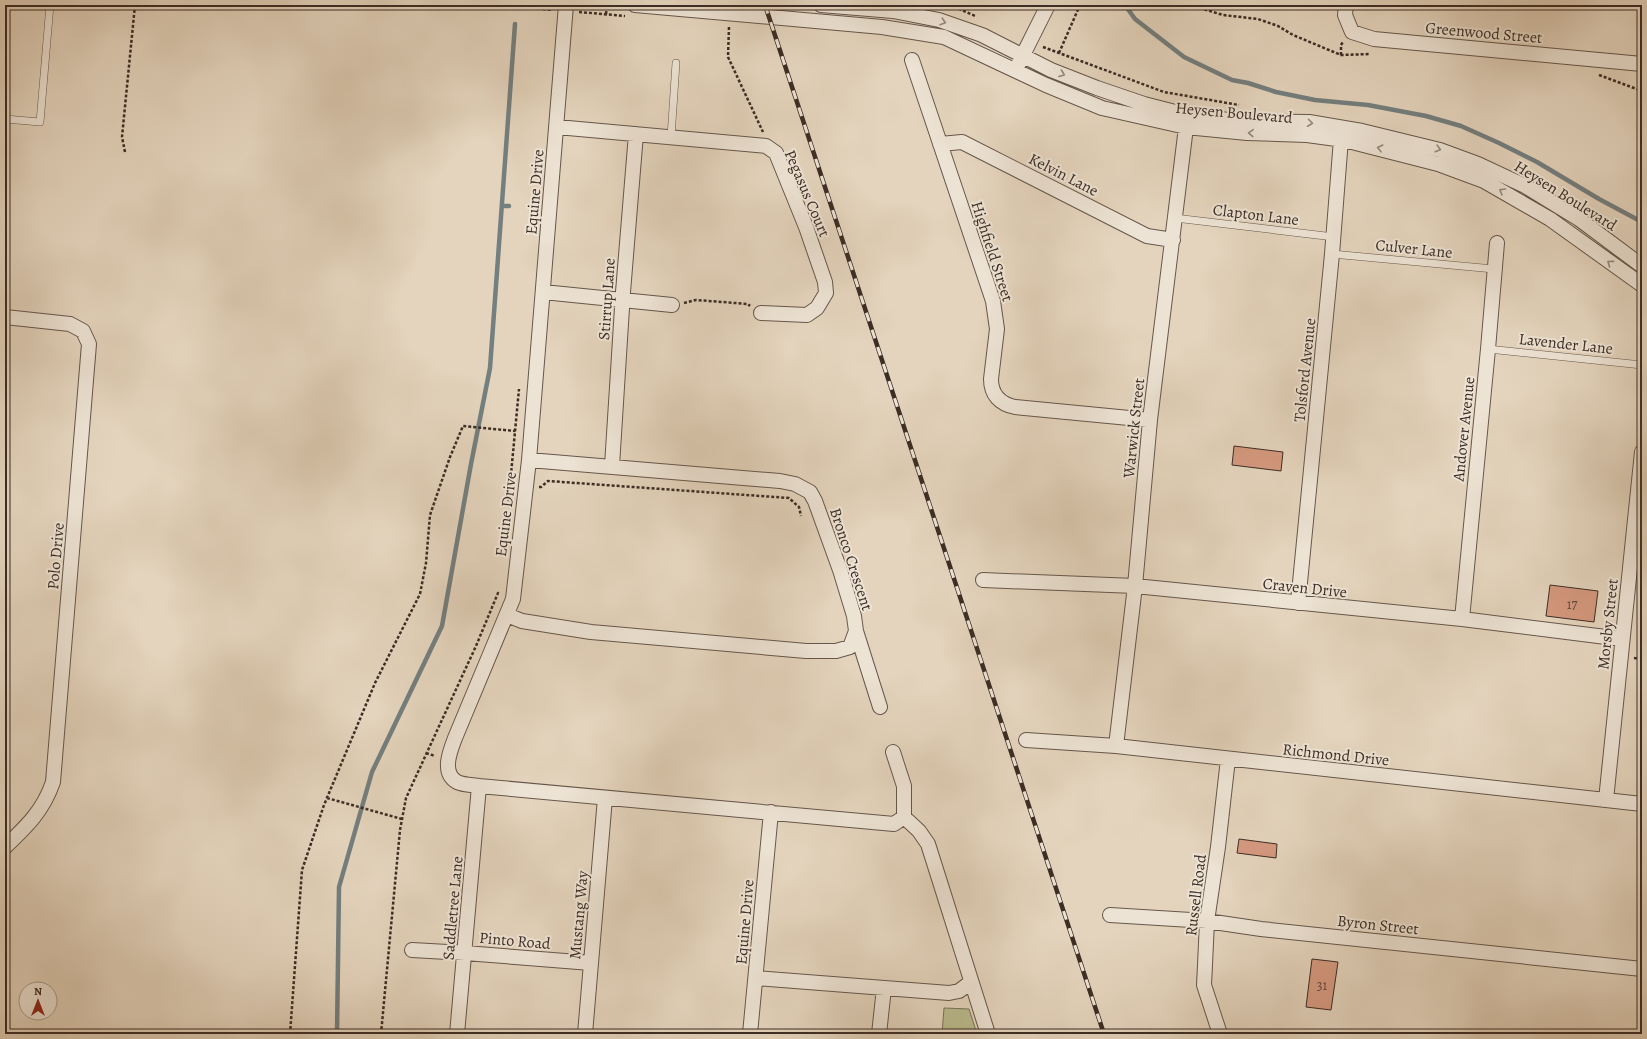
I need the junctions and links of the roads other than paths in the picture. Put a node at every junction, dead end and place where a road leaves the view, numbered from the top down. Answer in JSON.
{"nodes":[{"id":1,"x":50,"y":5,"type":"edge"},
{"id":2,"x":822,"y":5,"type":"edge"},
{"id":3,"x":1048,"y":5,"type":"edge"},
{"id":4,"x":1346,"y":5,"type":"edge"},
{"id":5,"x":861,"y":7,"type":"edge"},
{"id":6,"x":561,"y":9,"type":"edge"},
{"id":7,"x":632,"y":11,"type":"edge"},
{"id":8,"x":1023,"y":57,"type":"junction"},
{"id":9,"x":912,"y":60,"type":"dead end"},
{"id":10,"x":676,"y":64,"type":"dead end"},
{"id":11,"x":1642,"y":64,"type":"edge"},
{"id":12,"x":1015,"y":70,"type":"junction"},
{"id":13,"x":5,"y":119,"type":"edge"},
{"id":14,"x":1187,"y":121,"type":"junction"},
{"id":15,"x":557,"y":127,"type":"junction"},
{"id":16,"x":636,"y":134,"type":"junction"},
{"id":17,"x":671,"y":137,"type":"junction"},
{"id":18,"x":1341,"y":140,"type":"junction"},
{"id":19,"x":940,"y":144,"type":"junction"},
{"id":20,"x":1175,"y":218,"type":"junction"},
{"id":21,"x":1334,"y":237,"type":"junction"},
{"id":22,"x":1173,"y":240,"type":"junction"},
{"id":23,"x":1496,"y":243,"type":"dead end"},
{"id":24,"x":1332,"y":254,"type":"junction"},
{"id":25,"x":1642,"y":266,"type":"edge"},
{"id":26,"x":1494,"y":269,"type":"junction"},
{"id":27,"x":1642,"y":285,"type":"edge"},
{"id":28,"x":543,"y":292,"type":"junction"},
{"id":29,"x":623,"y":301,"type":"junction"},
{"id":30,"x":672,"y":305,"type":"road end"},
{"id":31,"x":761,"y":313,"type":"road end"},
{"id":32,"x":5,"y":317,"type":"edge"},
{"id":33,"x":1488,"y":349,"type":"junction"},
{"id":34,"x":1642,"y":365,"type":"edge"},
{"id":35,"x":1150,"y":420,"type":"junction"},
{"id":36,"x":1642,"y":452,"type":"edge"},
{"id":37,"x":529,"y":460,"type":"junction"},
{"id":38,"x":612,"y":466,"type":"junction"},
{"id":39,"x":983,"y":580,"type":"dead end"},
{"id":40,"x":1135,"y":586,"type":"junction"},
{"id":41,"x":1298,"y":603,"type":"junction"},
{"id":42,"x":507,"y":615,"type":"junction"},
{"id":43,"x":1462,"y":619,"type":"junction"},
{"id":44,"x":856,"y":631,"type":"junction"},
{"id":45,"x":1622,"y":639,"type":"junction"},
{"id":46,"x":880,"y":707,"type":"dead end"},
{"id":47,"x":1026,"y":740,"type":"dead end"},
{"id":48,"x":1116,"y":746,"type":"junction"},
{"id":49,"x":893,"y":752,"type":"dead end"},
{"id":50,"x":1228,"y":759,"type":"junction"},
{"id":51,"x":479,"y":786,"type":"junction"},
{"id":52,"x":605,"y":798,"type":"junction"},
{"id":53,"x":1606,"y":800,"type":"junction"},
{"id":54,"x":1642,"y":804,"type":"edge"},
{"id":55,"x":771,"y":812,"type":"junction"},
{"id":56,"x":904,"y":817,"type":"junction"},
{"id":57,"x":5,"y":847,"type":"edge"},
{"id":58,"x":1110,"y":915,"type":"dead end"},
{"id":59,"x":1207,"y":921,"type":"junction"},
{"id":60,"x":412,"y":950,"type":"dead end"},
{"id":61,"x":465,"y":953,"type":"junction"},
{"id":62,"x":591,"y":963,"type":"junction"},
{"id":63,"x":1642,"y":969,"type":"edge"},
{"id":64,"x":756,"y":978,"type":"junction"},
{"id":65,"x":971,"y":982,"type":"junction"},
{"id":66,"x":884,"y":988,"type":"junction"},
{"id":67,"x":457,"y":1034,"type":"edge"},
{"id":68,"x":585,"y":1034,"type":"edge"},
{"id":69,"x":750,"y":1034,"type":"edge"},
{"id":70,"x":879,"y":1034,"type":"edge"},
{"id":71,"x":988,"y":1034,"type":"edge"},
{"id":72,"x":1220,"y":1034,"type":"edge"}],
"edges":[{"from":1,"to":13,"type":"lane"},
{"from":2,"to":5,"type":"street","name":"Heysen Boulevard"},
{"from":3,"to":8,"type":"street"},
{"from":4,"to":11,"type":"street","name":"Greenwood Street"},
{"from":5,"to":8,"type":"street","name":"Heysen Boulevard","one_way":true},
{"from":6,"to":15,"type":"street","name":"Equine Drive"},
{"from":7,"to":12,"type":"street","name":"Heysen Boulevard"},
{"from":8,"to":12,"type":"street"},
{"from":8,"to":14,"type":"street","name":"Heysen Boulevard","one_way":true},
{"from":9,"to":19,"type":"street","name":"Highfield Street"},
{"from":10,"to":17,"type":"lane"},
{"from":12,"to":14,"type":"street","name":"Heysen Boulevard"},
{"from":18,"to":14,"type":"street","name":"Heysen Boulevard","one_way":true},
{"from":14,"to":20,"type":"street","name":"Warwick Street"},
{"from":14,"to":25,"type":"street","name":"Heysen Boulevard","one_way":true},
{"from":15,"to":16,"type":"street","name":"Pegasus Court"},
{"from":15,"to":28,"type":"street","name":"Equine Drive"},
{"from":16,"to":17,"type":"street","name":"Pegasus Court"},
{"from":16,"to":29,"type":"street","name":"Stirrup Lane"},
{"from":17,"to":31,"type":"street","name":"Pegasus Court"},
{"from":18,"to":21,"type":"street","name":"Tolsford Avenue"},
{"from":27,"to":18,"type":"street","name":"Heysen Boulevard","one_way":true},
{"from":19,"to":22,"type":"street","name":"Kelvin Lane"},
{"from":19,"to":35,"type":"street","name":"Highfield Street"},
{"from":20,"to":21,"type":"lane","name":"Clapton Lane"},
{"from":20,"to":22,"type":"street","name":"Warwick Street"},
{"from":21,"to":24,"type":"street","name":"Tolsford Avenue"},
{"from":22,"to":35,"type":"street","name":"Warwick Street"},
{"from":23,"to":26,"type":"street","name":"Andover Avenue"},
{"from":24,"to":26,"type":"lane","name":"Culver Lane"},
{"from":24,"to":41,"type":"street","name":"Tolsford Avenue"},
{"from":26,"to":33,"type":"street","name":"Andover Avenue"},
{"from":28,"to":29,"type":"street"},
{"from":28,"to":37,"type":"street","name":"Equine Drive"},
{"from":29,"to":30,"type":"street"},
{"from":29,"to":38,"type":"street","name":"Stirrup Lane"},
{"from":32,"to":57,"type":"street","name":"Polo Drive"},
{"from":33,"to":34,"type":"lane","name":"Lavender Lane"},
{"from":33,"to":43,"type":"street","name":"Andover Avenue"},
{"from":35,"to":40,"type":"street","name":"Warwick Street"},
{"from":36,"to":45,"type":"street","name":"Morsby Street"},
{"from":37,"to":38,"type":"street","name":"Bronco Crescent"},
{"from":37,"to":42,"type":"street","name":"Equine Drive"},
{"from":38,"to":44,"type":"street","name":"Bronco Crescent"},
{"from":39,"to":40,"type":"street","name":"Craven Drive"},
{"from":40,"to":41,"type":"street","name":"Craven Drive"},
{"from":40,"to":48,"type":"street","name":"Warwick Street"},
{"from":41,"to":43,"type":"street","name":"Craven Drive"},
{"from":42,"to":44,"type":"street","name":"Bronco Crescent"},
{"from":42,"to":51,"type":"street","name":"Equine Drive"},
{"from":43,"to":45,"type":"street","name":"Craven Drive"},
{"from":44,"to":46,"type":"street"},
{"from":45,"to":53,"type":"street","name":"Morsby Street"},
{"from":47,"to":48,"type":"street","name":"Richmond Drive"},
{"from":48,"to":50,"type":"street","name":"Richmond Drive"},
{"from":49,"to":56,"type":"street"},
{"from":50,"to":53,"type":"street","name":"Richmond Drive"},
{"from":50,"to":59,"type":"street","name":"Russell Road"},
{"from":51,"to":52,"type":"street","name":"Equine Drive"},
{"from":51,"to":61,"type":"street","name":"Saddletree Lane"},
{"from":52,"to":55,"type":"street","name":"Equine Drive"},
{"from":52,"to":62,"type":"street","name":"Mustang Way"},
{"from":53,"to":54,"type":"street","name":"Richmond Drive"},
{"from":55,"to":56,"type":"street","name":"Equine Drive"},
{"from":55,"to":64,"type":"street","name":"Equine Drive"},
{"from":56,"to":65,"type":"street"},
{"from":58,"to":59,"type":"street","name":"Byron Street"},
{"from":59,"to":63,"type":"street","name":"Byron Street"},
{"from":59,"to":72,"type":"street","name":"Russell Road"},
{"from":60,"to":61,"type":"street","name":"Pinto Road"},
{"from":61,"to":62,"type":"street","name":"Pinto Road"},
{"from":61,"to":67,"type":"street","name":"Saddletree Lane"},
{"from":62,"to":68,"type":"street","name":"Mustang Way"},
{"from":64,"to":66,"type":"street"},
{"from":64,"to":69,"type":"street","name":"Equine Drive"},
{"from":65,"to":66,"type":"street"},
{"from":65,"to":71,"type":"street"},
{"from":66,"to":70,"type":"street"}]}
